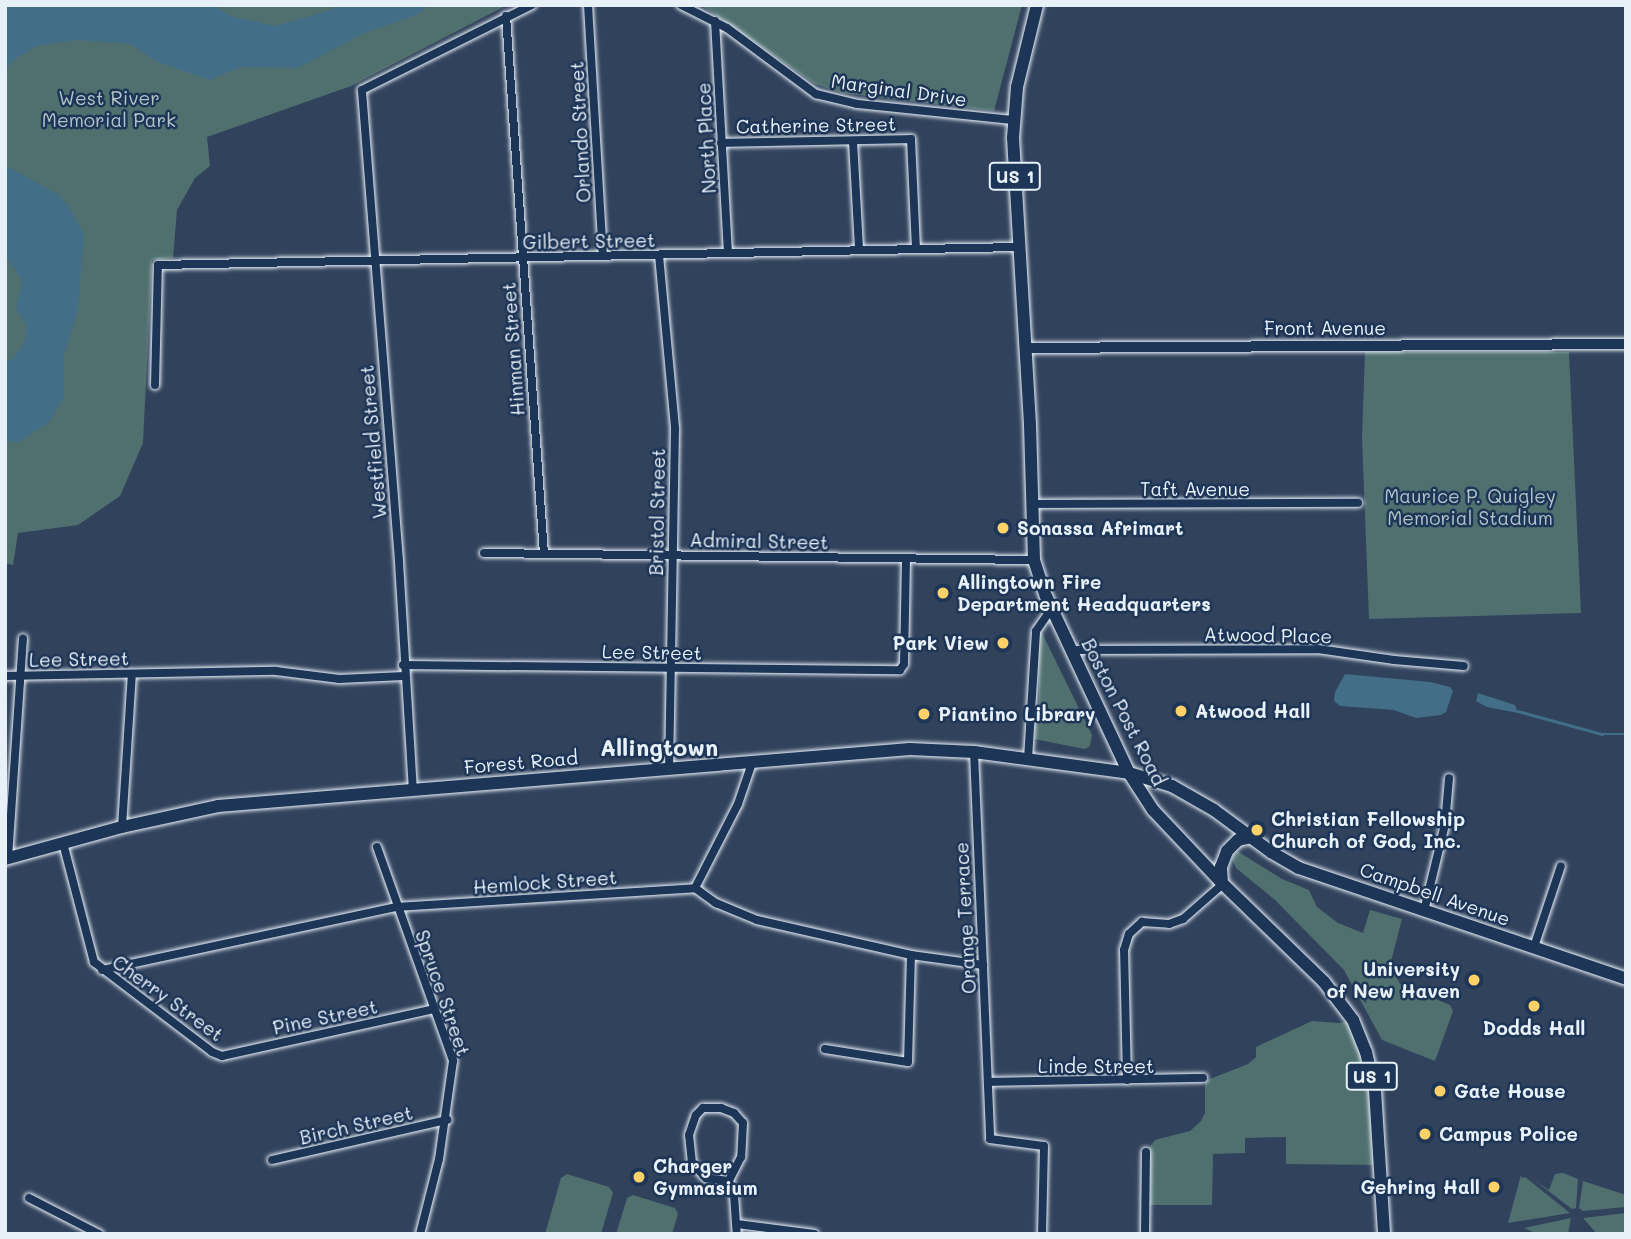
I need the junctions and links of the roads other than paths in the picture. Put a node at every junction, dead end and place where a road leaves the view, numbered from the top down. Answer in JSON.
{"nodes":[{"id":1,"x":532,"y":5,"type":"edge"},
{"id":2,"x":588,"y":5,"type":"edge"},
{"id":3,"x":681,"y":5,"type":"edge"},
{"id":4,"x":1037,"y":5,"type":"edge"},
{"id":5,"x":506,"y":16,"type":"junction"},
{"id":6,"x":715,"y":21,"type":"junction"},
{"id":7,"x":1013,"y":120,"type":"junction"},
{"id":8,"x":853,"y":141,"type":"junction"},
{"id":9,"x":721,"y":143,"type":"junction"},
{"id":10,"x":1020,"y":247,"type":"junction"},
{"id":11,"x":916,"y":248,"type":"junction"},
{"id":12,"x":859,"y":250,"type":"junction"},
{"id":13,"x":728,"y":253,"type":"junction"},
{"id":14,"x":659,"y":255,"type":"junction"},
{"id":15,"x":603,"y":256,"type":"junction"},
{"id":16,"x":522,"y":258,"type":"junction"},
{"id":17,"x":374,"y":261,"type":"junction"},
{"id":18,"x":1626,"y":344,"type":"edge"},
{"id":19,"x":1025,"y":348,"type":"junction"},
{"id":20,"x":155,"y":385,"type":"dead end"},
{"id":21,"x":1358,"y":503,"type":"dead end"},
{"id":22,"x":1032,"y":504,"type":"junction"},
{"id":23,"x":484,"y":553,"type":"dead end"},
{"id":24,"x":544,"y":554,"type":"junction"},
{"id":25,"x":673,"y":555,"type":"junction"},
{"id":26,"x":906,"y":559,"type":"junction"},
{"id":27,"x":1034,"y":560,"type":"junction"},
{"id":28,"x":1052,"y":608,"type":"junction"},
{"id":29,"x":23,"y":639,"type":"dead end"},
{"id":30,"x":1071,"y":650,"type":"junction"},
{"id":31,"x":403,"y":665,"type":"junction"},
{"id":32,"x":1464,"y":666,"type":"dead end"},
{"id":33,"x":670,"y":669,"type":"junction"},
{"id":34,"x":132,"y":674,"type":"junction"},
{"id":35,"x":5,"y":676,"type":"edge"},
{"id":36,"x":22,"y":676,"type":"junction"},
{"id":37,"x":404,"y":676,"type":"junction"},
{"id":38,"x":974,"y":752,"type":"junction"},
{"id":39,"x":1028,"y":759,"type":"junction"},
{"id":40,"x":752,"y":763,"type":"junction"},
{"id":41,"x":669,"y":769,"type":"junction"},
{"id":42,"x":1129,"y":773,"type":"junction"},
{"id":43,"x":1449,"y":779,"type":"dead end"},
{"id":44,"x":413,"y":791,"type":"junction"},
{"id":45,"x":122,"y":827,"type":"junction"},
{"id":46,"x":1252,"y":838,"type":"junction"},
{"id":47,"x":63,"y":843,"type":"junction"},
{"id":48,"x":377,"y":847,"type":"dead end"},
{"id":49,"x":6,"y":858,"type":"edge"},
{"id":50,"x":1561,"y":866,"type":"dead end"},
{"id":51,"x":1223,"y":884,"type":"junction"},
{"id":52,"x":695,"y":888,"type":"junction"},
{"id":53,"x":396,"y":907,"type":"junction"},
{"id":54,"x":1424,"y":911,"type":"junction"},
{"id":55,"x":1534,"y":947,"type":"junction"},
{"id":56,"x":911,"y":955,"type":"junction"},
{"id":57,"x":983,"y":965,"type":"junction"},
{"id":58,"x":102,"y":970,"type":"junction"},
{"id":59,"x":1626,"y":979,"type":"edge"},
{"id":60,"x":434,"y":1009,"type":"junction"},
{"id":61,"x":825,"y":1049,"type":"dead end"},
{"id":62,"x":222,"y":1056,"type":"joint"},
{"id":63,"x":1203,"y":1078,"type":"dead end"},
{"id":64,"x":1127,"y":1080,"type":"junction"},
{"id":65,"x":988,"y":1082,"type":"junction"},
{"id":66,"x":447,"y":1120,"type":"junction"},
{"id":67,"x":1146,"y":1152,"type":"dead end"},
{"id":68,"x":272,"y":1160,"type":"dead end"},
{"id":69,"x":729,"y":1181,"type":"junction"},
{"id":70,"x":29,"y":1198,"type":"dead end"},
{"id":71,"x":737,"y":1229,"type":"edge"},
{"id":72,"x":99,"y":1234,"type":"edge"},
{"id":73,"x":420,"y":1234,"type":"edge"},
{"id":74,"x":814,"y":1234,"type":"edge"},
{"id":75,"x":1042,"y":1234,"type":"edge"},
{"id":76,"x":1146,"y":1234,"type":"edge"},
{"id":77,"x":1384,"y":1234,"type":"edge"}],
"edges":[{"from":1,"to":5,"type":"street"},
{"from":2,"to":15,"type":"street","name":"Orlando Street"},
{"from":3,"to":6,"type":"street","name":"Marginal Drive"},
{"from":4,"to":7,"type":"main road","name":"Boston Post Road","number":"US 1"},
{"from":5,"to":16,"type":"street","name":"Hinman Street"},
{"from":5,"to":17,"type":"street","name":"Westfield Street"},
{"from":6,"to":7,"type":"street","name":"Marginal Drive"},
{"from":6,"to":9,"type":"street","name":"North Place"},
{"from":7,"to":10,"type":"main road","name":"Boston Post Road","number":"US 1"},
{"from":8,"to":9,"type":"street","name":"Catherine Street"},
{"from":8,"to":11,"type":"street","name":"Catherine Street"},
{"from":8,"to":12,"type":"street"},
{"from":9,"to":13,"type":"street","name":"North Place"},
{"from":10,"to":11,"type":"street","name":"Gilbert Street"},
{"from":10,"to":19,"type":"main road","name":"Boston Post Road","number":"US 1"},
{"from":11,"to":12,"type":"street","name":"Gilbert Street"},
{"from":12,"to":13,"type":"street","name":"Gilbert Street"},
{"from":13,"to":14,"type":"street","name":"Gilbert Street"},
{"from":14,"to":15,"type":"street","name":"Gilbert Street"},
{"from":14,"to":25,"type":"street","name":"Bristol Street"},
{"from":15,"to":16,"type":"street","name":"Gilbert Street"},
{"from":16,"to":17,"type":"street","name":"Gilbert Street"},
{"from":16,"to":24,"type":"street","name":"Hinman Street"},
{"from":17,"to":20,"type":"street","name":"Gilbert Street"},
{"from":17,"to":31,"type":"street","name":"Westfield Street"},
{"from":18,"to":19,"type":"street","name":"Front Avenue"},
{"from":19,"to":22,"type":"main road","name":"Boston Post Road","number":"US 1"},
{"from":21,"to":22,"type":"street","name":"Taft Avenue"},
{"from":22,"to":27,"type":"main road","name":"Boston Post Road","number":"US 1"},
{"from":23,"to":24,"type":"street","name":"Admiral Street"},
{"from":24,"to":25,"type":"street","name":"Admiral Street"},
{"from":25,"to":26,"type":"street","name":"Admiral Street"},
{"from":25,"to":33,"type":"street","name":"Bristol Street"},
{"from":26,"to":27,"type":"street","name":"Admiral Street"},
{"from":26,"to":33,"type":"street","name":"Lee Street"},
{"from":27,"to":28,"type":"main road","name":"Boston Post Road","number":"US 1"},
{"from":28,"to":30,"type":"main road","name":"Boston Post Road","number":"US 1"},
{"from":28,"to":39,"type":"street"},
{"from":29,"to":36,"type":"street"},
{"from":30,"to":32,"type":"street","name":"Atwood Place"},
{"from":30,"to":42,"type":"main road","name":"Boston Post Road","number":"US 1"},
{"from":31,"to":33,"type":"street","name":"Lee Street"},
{"from":31,"to":37,"type":"street","name":"Westfield Street"},
{"from":33,"to":41,"type":"street","name":"Bristol Street"},
{"from":34,"to":36,"type":"street","name":"Lee Street"},
{"from":34,"to":37,"type":"street","name":"Lee Street"},
{"from":34,"to":45,"type":"street"},
{"from":35,"to":36,"type":"street","name":"Lee Street"},
{"from":36,"to":49,"type":"street"},
{"from":37,"to":44,"type":"street","name":"Westfield Street"},
{"from":38,"to":39,"type":"main road","name":"Forest Road"},
{"from":38,"to":40,"type":"main road","name":"Forest Road"},
{"from":38,"to":57,"type":"street","name":"Orange Terrace"},
{"from":39,"to":42,"type":"main road","name":"Forest Road"},
{"from":40,"to":41,"type":"main road","name":"Forest Road"},
{"from":40,"to":52,"type":"street"},
{"from":41,"to":44,"type":"main road","name":"Forest Road"},
{"from":42,"to":46,"type":"main road","name":"Campbell Avenue"},
{"from":42,"to":51,"type":"main road","name":"Boston Post Road","number":"US 1"},
{"from":43,"to":54,"type":"street"},
{"from":44,"to":45,"type":"main road","name":"Forest Road"},
{"from":45,"to":47,"type":"main road","name":"Forest Road"},
{"from":46,"to":51,"type":"main road"},
{"from":46,"to":54,"type":"main road","name":"Campbell Avenue"},
{"from":47,"to":49,"type":"main road","name":"Forest Road"},
{"from":47,"to":58,"type":"street","name":"Cherry Street"},
{"from":48,"to":53,"type":"street","name":"Spruce Street"},
{"from":50,"to":55,"type":"street"},
{"from":51,"to":64,"type":"street"},
{"from":51,"to":77,"type":"main road","name":"Boston Post Road","number":"US 1"},
{"from":52,"to":53,"type":"street","name":"Hemlock Street"},
{"from":52,"to":56,"type":"street"},
{"from":53,"to":58,"type":"street","name":"Hemlock Street"},
{"from":53,"to":60,"type":"street","name":"Spruce Street"},
{"from":54,"to":55,"type":"main road","name":"Campbell Avenue"},
{"from":55,"to":59,"type":"main road","name":"Campbell Avenue"},
{"from":56,"to":57,"type":"street"},
{"from":56,"to":61,"type":"street"},
{"from":57,"to":65,"type":"street","name":"Orange Terrace"},
{"from":58,"to":62,"type":"street","name":"Cherry Street"},
{"from":60,"to":62,"type":"street","name":"Pine Street"},
{"from":60,"to":66,"type":"street","name":"Spruce Street"},
{"from":63,"to":64,"type":"street","name":"Linde Street"},
{"from":64,"to":65,"type":"street","name":"Linde Street"},
{"from":65,"to":75,"type":"street","name":"Orange Terrace"},
{"from":66,"to":68,"type":"street","name":"Birch Street"},
{"from":66,"to":73,"type":"street","name":"Spruce Street"},
{"from":67,"to":76,"type":"street"},
{"from":69,"to":69,"type":"street"},
{"from":69,"to":71,"type":"street"},
{"from":70,"to":72,"type":"street"},
{"from":71,"to":74,"type":"street"}]}
